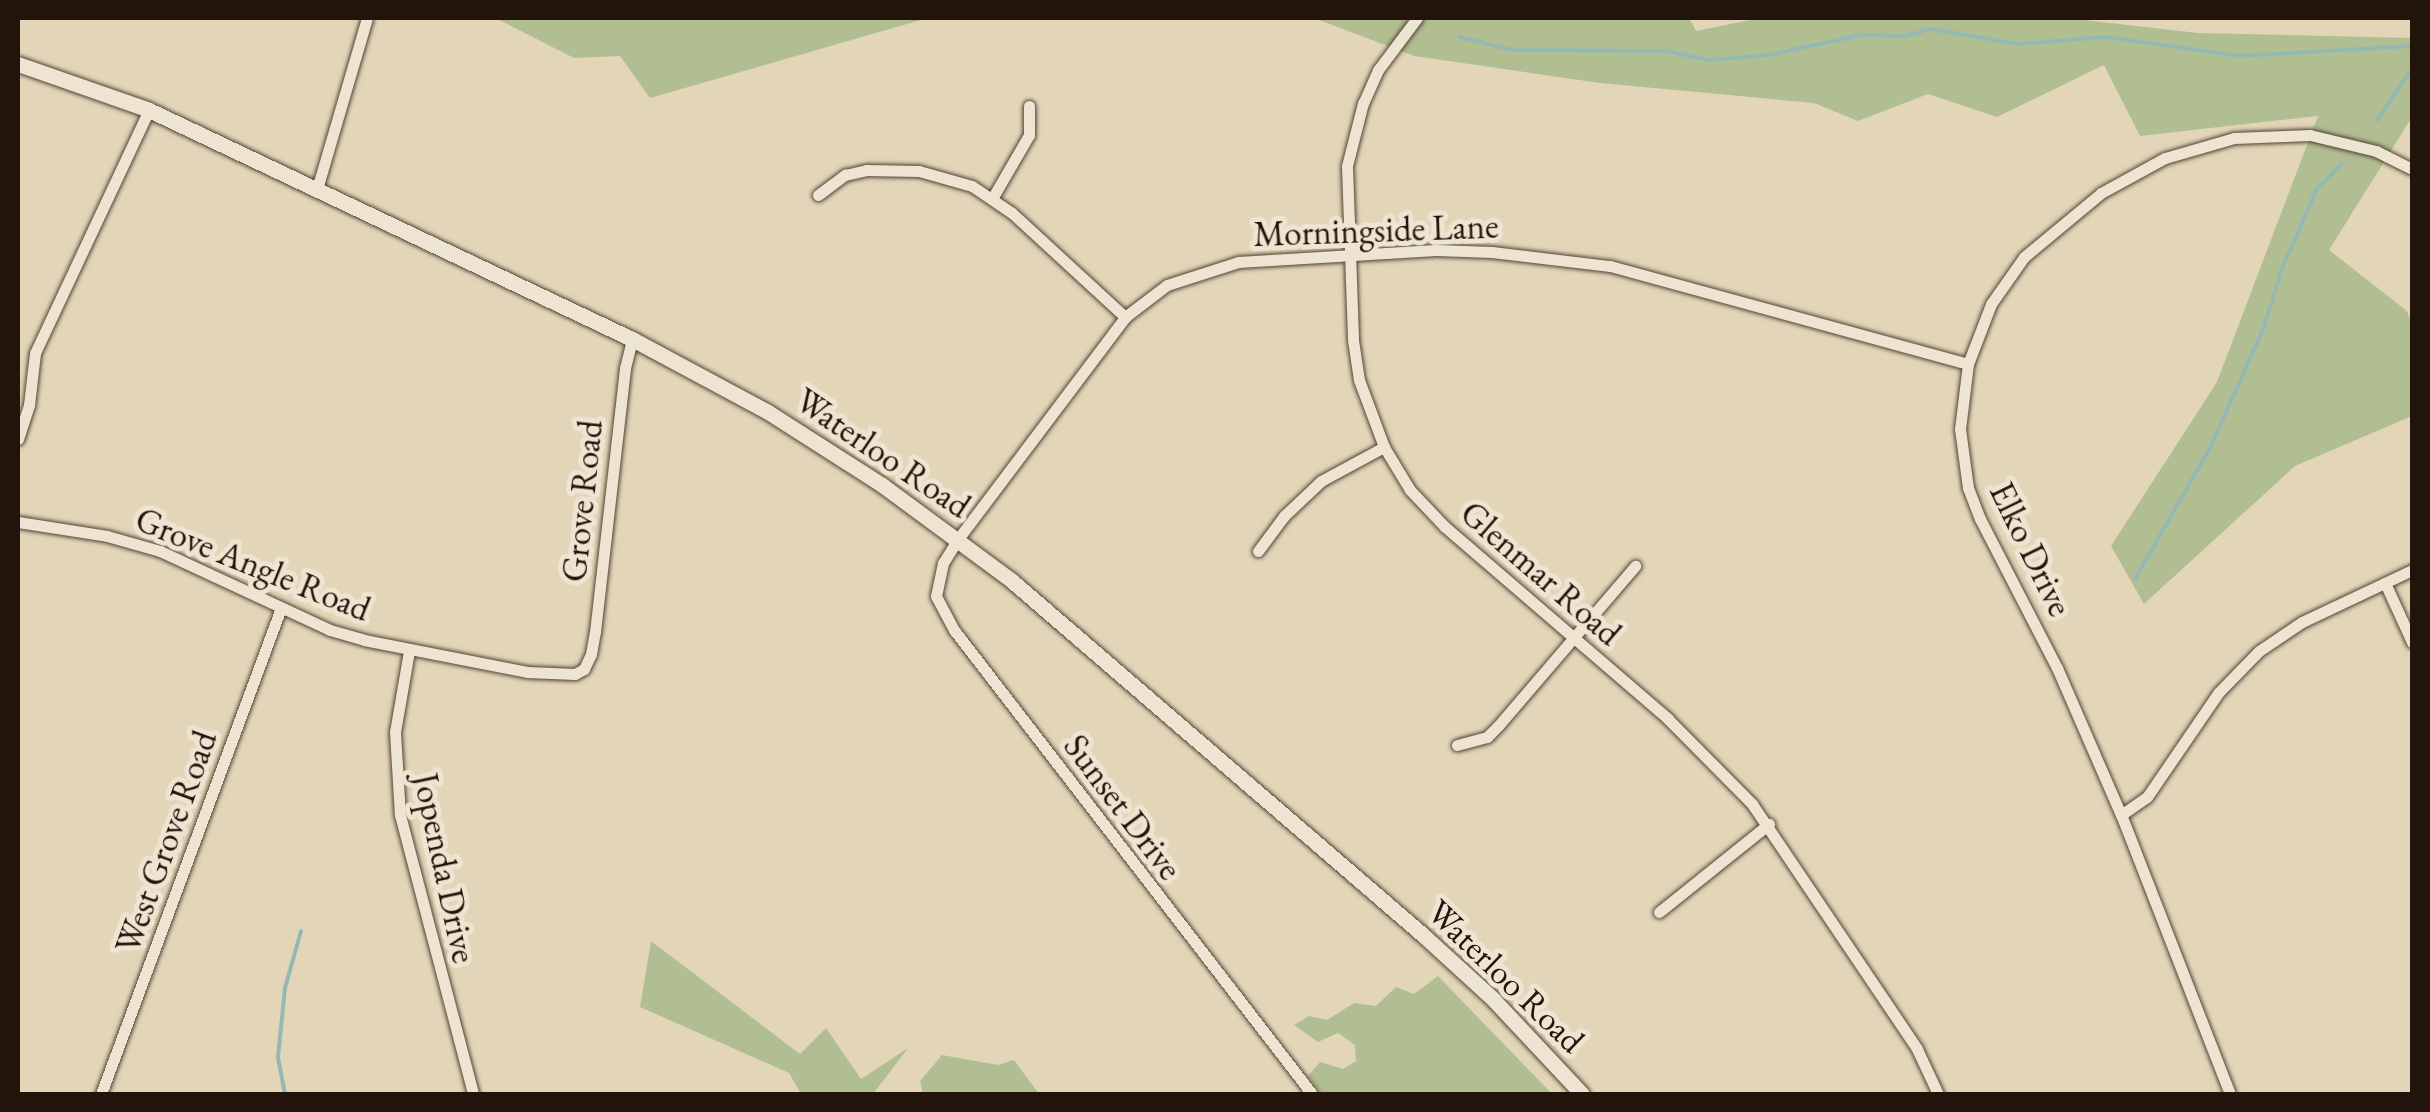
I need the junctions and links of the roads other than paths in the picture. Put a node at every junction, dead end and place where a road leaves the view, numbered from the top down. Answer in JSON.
{"nodes":[{"id":1,"x":368,"y":18,"type":"edge"},
{"id":2,"x":1418,"y":18,"type":"edge"},
{"id":3,"x":18,"y":64,"type":"edge"},
{"id":4,"x":1029,"y":106,"type":"dead end"},
{"id":5,"x":149,"y":110,"type":"junction"},
{"id":6,"x":2412,"y":169,"type":"edge"},
{"id":7,"x":317,"y":189,"type":"junction"},
{"id":8,"x":818,"y":194,"type":"dead end"},
{"id":9,"x":992,"y":197,"type":"junction"},
{"id":10,"x":1348,"y":254,"type":"junction"},
{"id":11,"x":1125,"y":317,"type":"junction"},
{"id":12,"x":632,"y":339,"type":"junction"},
{"id":13,"x":1968,"y":364,"type":"junction"},
{"id":14,"x":19,"y":433,"type":"edge"},
{"id":15,"x":1384,"y":447,"type":"junction"},
{"id":16,"x":18,"y":522,"type":"edge"},
{"id":17,"x":958,"y":539,"type":"junction"},
{"id":18,"x":1258,"y":551,"type":"dead end"},
{"id":19,"x":1635,"y":566,"type":"dead end"},
{"id":20,"x":2412,"y":570,"type":"edge"},
{"id":21,"x":2385,"y":583,"type":"junction"},
{"id":22,"x":281,"y":608,"type":"junction"},
{"id":23,"x":1574,"y":637,"type":"junction"},
{"id":24,"x":2412,"y":642,"type":"edge"},
{"id":25,"x":408,"y":651,"type":"junction"},
{"id":26,"x":584,"y":669,"type":"joint"},
{"id":27,"x":1457,"y":746,"type":"dead end"},
{"id":28,"x":2121,"y":815,"type":"junction"},
{"id":29,"x":1769,"y":824,"type":"junction"},
{"id":30,"x":1659,"y":912,"type":"dead end"},
{"id":31,"x":101,"y":1094,"type":"edge"},
{"id":32,"x":473,"y":1094,"type":"edge"},
{"id":33,"x":1312,"y":1094,"type":"edge"},
{"id":34,"x":1582,"y":1094,"type":"edge"},
{"id":35,"x":1938,"y":1094,"type":"edge"},
{"id":36,"x":2230,"y":1094,"type":"edge"}],
"edges":[{"from":1,"to":7,"type":"street"},
{"from":2,"to":10,"type":"street","name":"Glenmar Road"},
{"from":3,"to":5,"type":"main road","name":"Waterloo Road"},
{"from":4,"to":9,"type":"street"},
{"from":5,"to":7,"type":"main road","name":"Waterloo Road"},
{"from":5,"to":14,"type":"street"},
{"from":6,"to":13,"type":"street","name":"Elko Drive"},
{"from":7,"to":12,"type":"main road","name":"Waterloo Road"},
{"from":8,"to":9,"type":"street"},
{"from":9,"to":11,"type":"street"},
{"from":10,"to":11,"type":"street","name":"Morningside Lane"},
{"from":10,"to":13,"type":"street","name":"Morningside Lane"},
{"from":10,"to":15,"type":"street","name":"Glenmar Road"},
{"from":11,"to":17,"type":"street","name":"Morningside Lane"},
{"from":12,"to":17,"type":"main road","name":"Waterloo Road"},
{"from":12,"to":26,"type":"street","name":"Grove Road"},
{"from":13,"to":28,"type":"street","name":"Elko Drive"},
{"from":15,"to":18,"type":"street"},
{"from":15,"to":23,"type":"street","name":"Glenmar Road"},
{"from":16,"to":22,"type":"street","name":"Grove Angle Road"},
{"from":17,"to":33,"type":"street","name":"Sunset Drive"},
{"from":17,"to":34,"type":"main road","name":"Waterloo Road"},
{"from":19,"to":23,"type":"street"},
{"from":20,"to":21,"type":"street"},
{"from":21,"to":24,"type":"street"},
{"from":21,"to":28,"type":"street"},
{"from":22,"to":25,"type":"street","name":"Grove Angle Road"},
{"from":22,"to":31,"type":"street","name":"West Grove Road"},
{"from":23,"to":27,"type":"street"},
{"from":23,"to":29,"type":"street","name":"Glenmar Road"},
{"from":25,"to":26,"type":"street","name":"Grove Angle Road"},
{"from":25,"to":32,"type":"street","name":"Jopenda Drive"},
{"from":28,"to":36,"type":"street","name":"Elko Drive"},
{"from":29,"to":30,"type":"street"},
{"from":29,"to":35,"type":"street","name":"Glenmar Road"}]}
